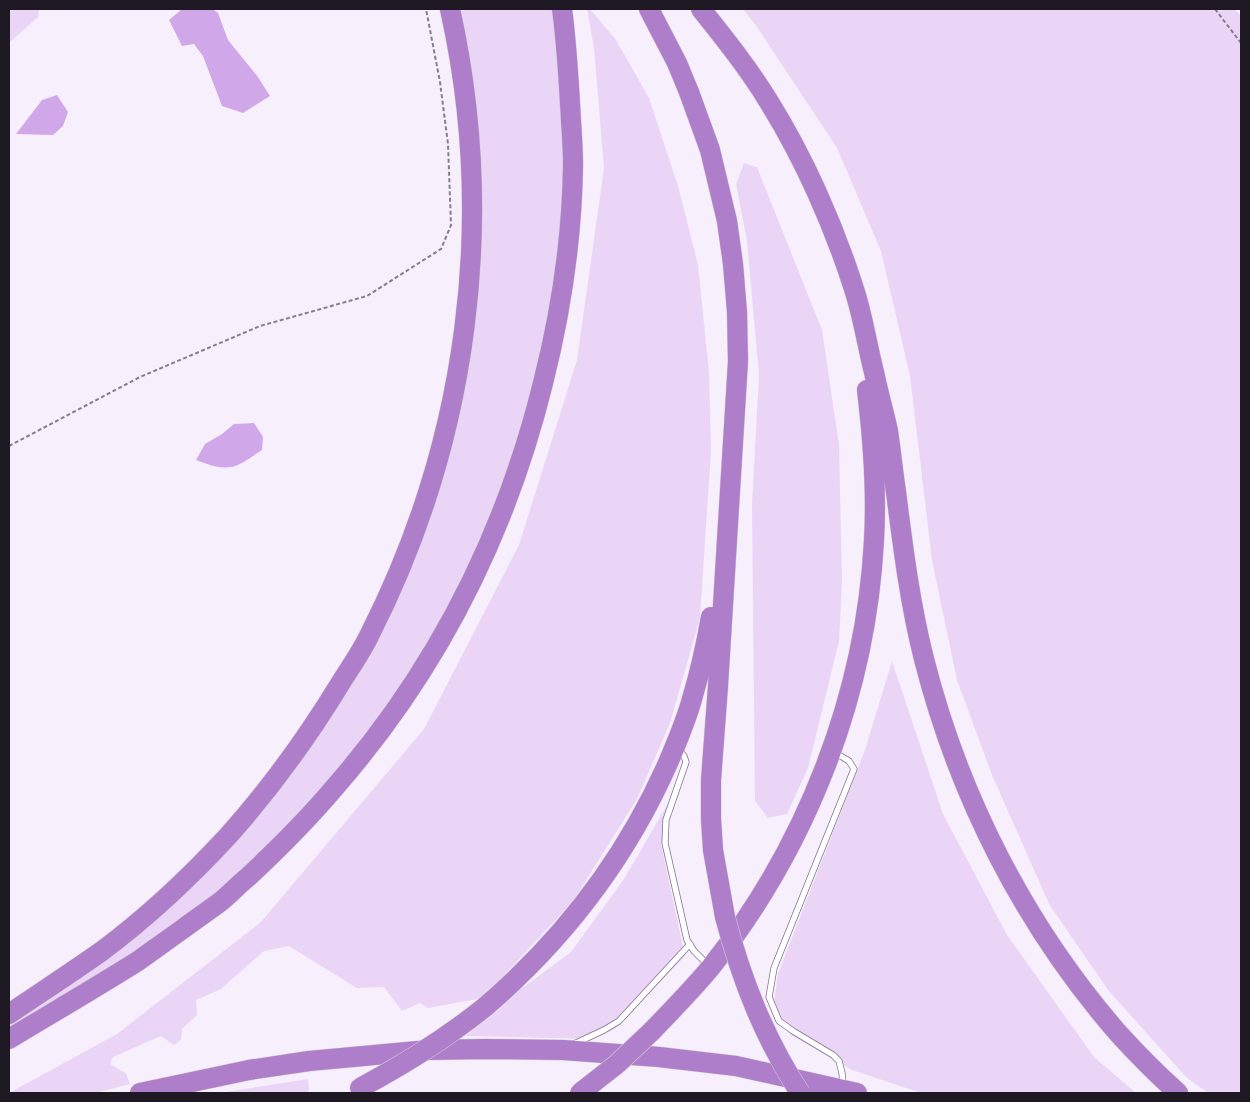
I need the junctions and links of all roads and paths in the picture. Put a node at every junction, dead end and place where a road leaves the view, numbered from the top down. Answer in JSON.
{"nodes":[{"id":1,"x":426,"y":9,"type":"edge"},
{"id":2,"x":450,"y":9,"type":"edge"},
{"id":3,"x":562,"y":9,"type":"edge"},
{"id":4,"x":649,"y":9,"type":"edge"},
{"id":5,"x":701,"y":9,"type":"edge"},
{"id":6,"x":1214,"y":9,"type":"edge"},
{"id":7,"x":1241,"y":43,"type":"edge"},
{"id":8,"x":855,"y":291,"type":"junction"},
{"id":9,"x":9,"y":446,"type":"edge"},
{"id":10,"x":726,"y":539,"type":"junction"},
{"id":11,"x":675,"y":746,"type":"junction"},
{"id":12,"x":832,"y":750,"type":"junction"},
{"id":13,"x":690,"y":944,"type":"junction"},
{"id":14,"x":710,"y":968,"type":"junction"},
{"id":15,"x":9,"y":1014,"type":"edge"},
{"id":16,"x":9,"y":1039,"type":"edge"},
{"id":17,"x":563,"y":1050,"type":"junction"},
{"id":18,"x":354,"y":1090,"type":"edge"},
{"id":19,"x":848,"y":1092,"type":"edge"},
{"id":20,"x":140,"y":1093,"type":"edge"},
{"id":21,"x":580,"y":1093,"type":"edge"},
{"id":22,"x":800,"y":1093,"type":"edge"},
{"id":23,"x":1178,"y":1093,"type":"edge"}],
"edges":[{"from":1,"to":9,"type":"path"},
{"from":2,"to":15,"type":"highway"},
{"from":3,"to":16,"type":"highway"},
{"from":4,"to":10,"type":"highway"},
{"from":5,"to":8,"type":"highway"},
{"from":6,"to":7,"type":"path"},
{"from":8,"to":12,"type":"highway"},
{"from":8,"to":23,"type":"highway"},
{"from":10,"to":11,"type":"highway"},
{"from":10,"to":22,"type":"highway","bridge":true},
{"from":11,"to":13,"type":"lane"},
{"from":11,"to":18,"type":"highway","bridge":true},
{"from":12,"to":14,"type":"highway"},
{"from":12,"to":19,"type":"lane"},
{"from":13,"to":14,"type":"lane"},
{"from":13,"to":17,"type":"lane"},
{"from":14,"to":21,"type":"highway","bridge":true},
{"from":17,"to":19,"type":"highway"},
{"from":17,"to":20,"type":"highway"}]}
